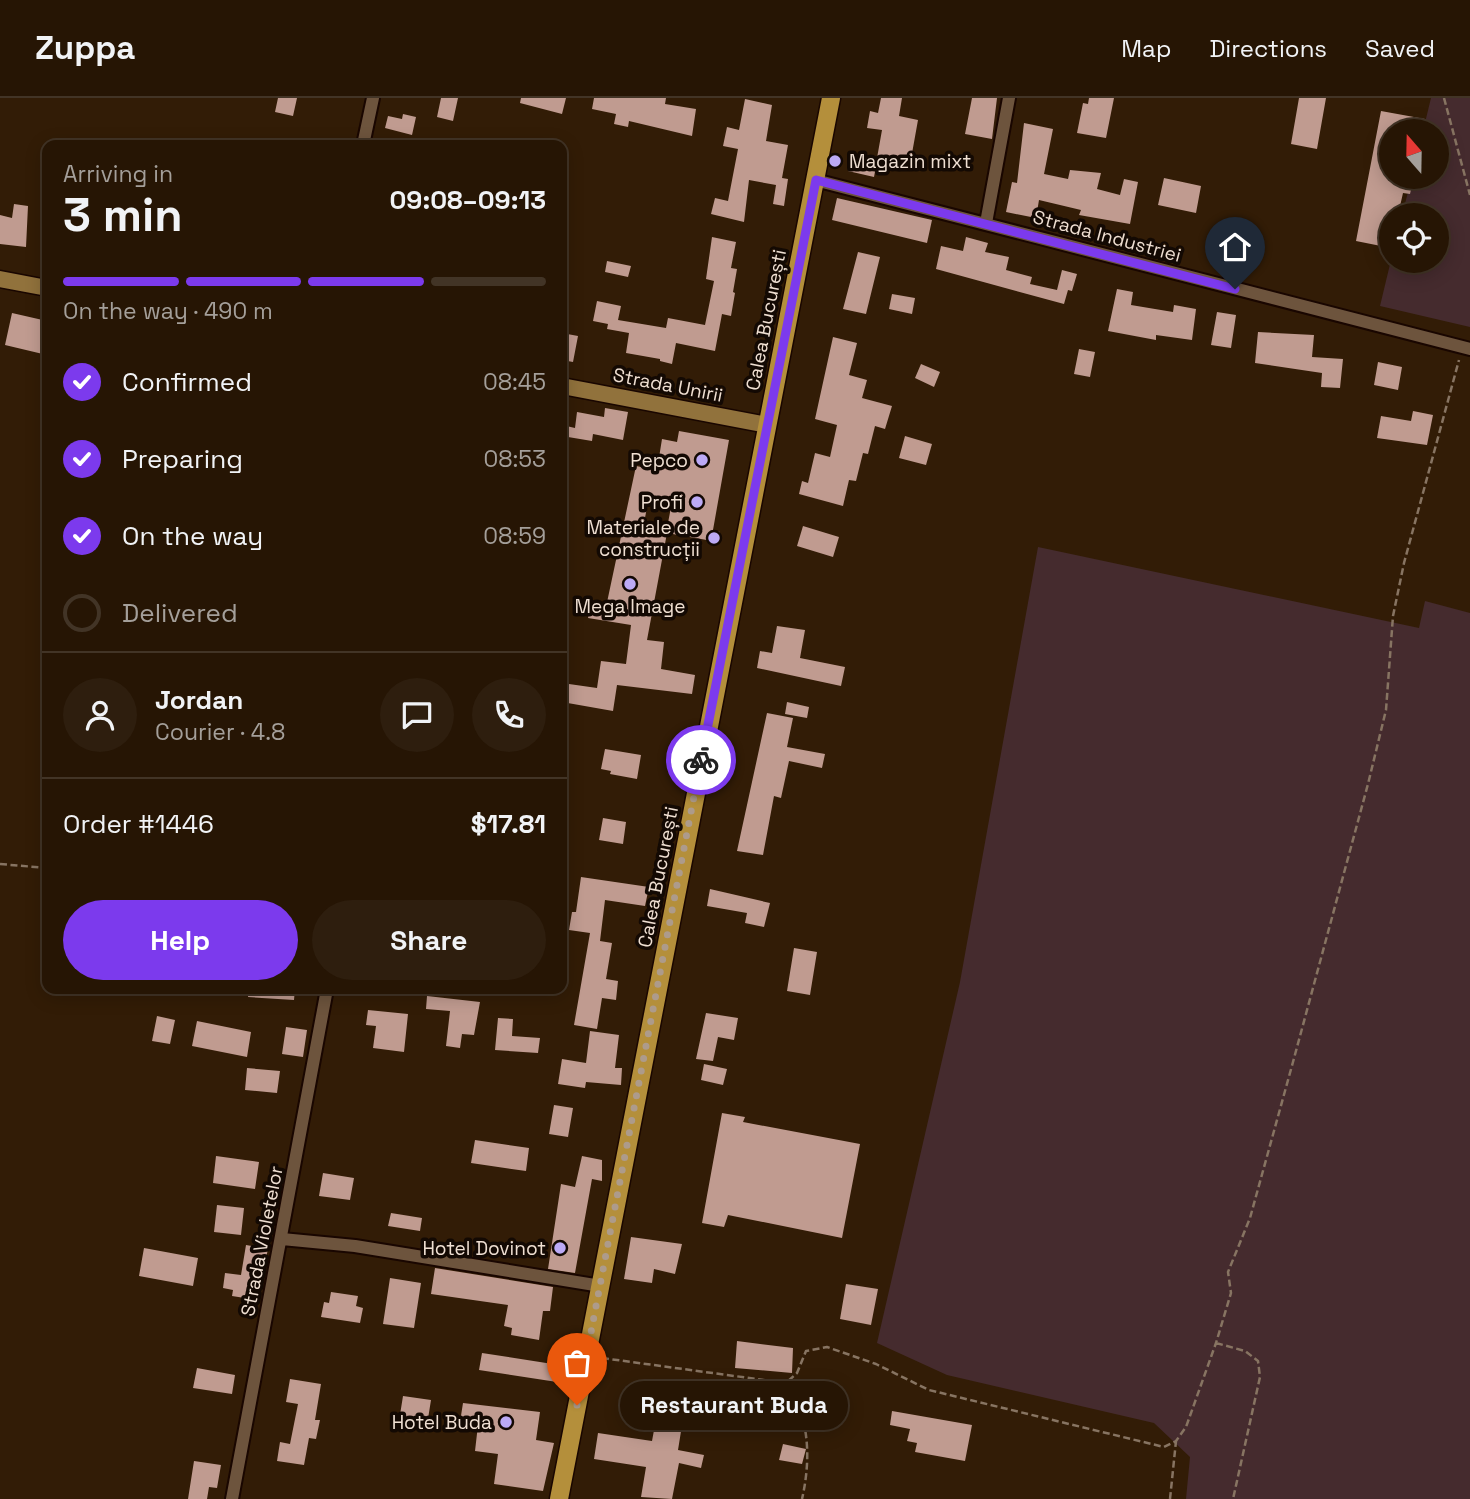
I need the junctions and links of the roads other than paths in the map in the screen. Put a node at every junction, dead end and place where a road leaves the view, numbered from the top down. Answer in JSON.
{"nodes":[{"id":1,"x":373,"y":98,"type":"edge"},
{"id":2,"x":1009,"y":98,"type":"edge"},
{"id":3,"x":826,"y":99,"type":"edge"},
{"id":4,"x":364,"y":140,"type":"edge"},
{"id":5,"x":816,"y":180,"type":"junction"},
{"id":6,"x":986,"y":223,"type":"junction"},
{"id":7,"x":0,"y":279,"type":"edge"},
{"id":8,"x":42,"y":287,"type":"edge"},
{"id":9,"x":1466,"y":348,"type":"edge"},
{"id":10,"x":567,"y":387,"type":"edge"},
{"id":11,"x":767,"y":425,"type":"junction"},
{"id":12,"x":326,"y":994,"type":"edge"},
{"id":13,"x":282,"y":1239,"type":"junction"},
{"id":14,"x":601,"y":1286,"type":"junction"},
{"id":15,"x":232,"y":1499,"type":"edge"},
{"id":16,"x":559,"y":1499,"type":"edge"}],
"edges":[{"from":1,"to":4,"type":"street"},
{"from":2,"to":6,"type":"street"},
{"from":3,"to":5,"type":"main road","name":"Calea București"},
{"from":5,"to":6,"type":"street","name":"Strada Industriei"},
{"from":5,"to":11,"type":"main road","name":"Calea București"},
{"from":6,"to":9,"type":"street","name":"Strada Industriei"},
{"from":7,"to":8,"type":"main road"},
{"from":10,"to":11,"type":"main road","name":"Strada Unirii"},
{"from":11,"to":14,"type":"main road","name":"Calea București"},
{"from":12,"to":13,"type":"street","name":"Strada Violetelor"},
{"from":13,"to":14,"type":"street"},
{"from":13,"to":15,"type":"street","name":"Strada Violetelor"},
{"from":14,"to":16,"type":"main road","name":"Calea București"}]}
